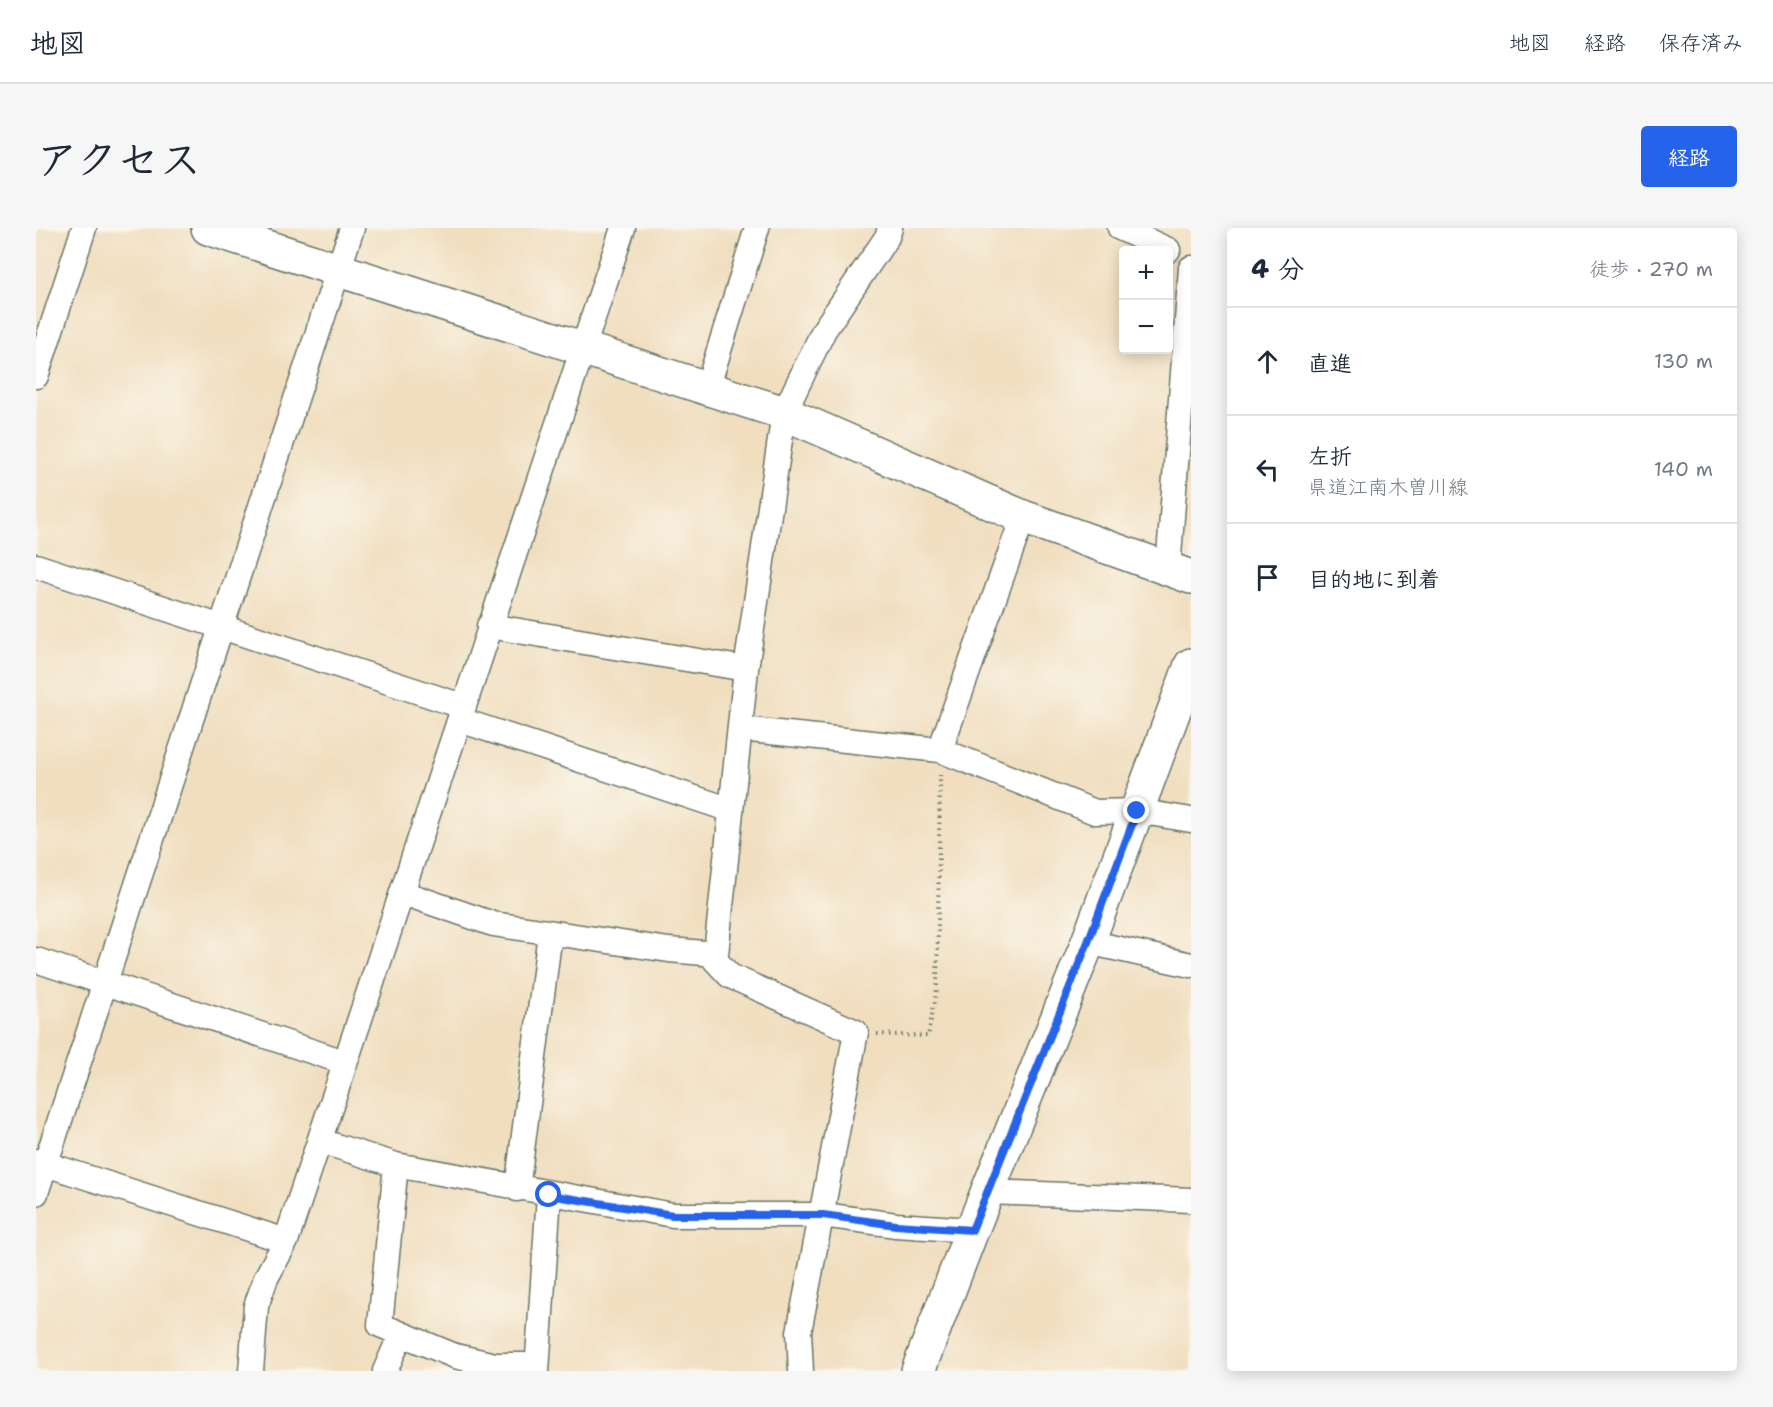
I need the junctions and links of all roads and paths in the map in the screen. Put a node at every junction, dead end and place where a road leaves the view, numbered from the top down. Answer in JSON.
{"nodes":[{"id":1,"x":84,"y":228,"type":"edge"},
{"id":2,"x":208,"y":228,"type":"edge"},
{"id":3,"x":352,"y":228,"type":"edge"},
{"id":4,"x":623,"y":228,"type":"edge"},
{"id":5,"x":757,"y":228,"type":"edge"},
{"id":6,"x":890,"y":228,"type":"edge"},
{"id":7,"x":1120,"y":228,"type":"edge"},
{"id":8,"x":1158,"y":246,"type":"edge"},
{"id":9,"x":1173,"y":253,"type":"edge"},
{"id":10,"x":1191,"y":262,"type":"edge"},
{"id":11,"x":1191,"y":268,"type":"edge"},
{"id":12,"x":338,"y":270,"type":"junction"},
{"id":13,"x":584,"y":350,"type":"junction"},
{"id":14,"x":36,"y":376,"type":"edge"},
{"id":15,"x":707,"y":389,"type":"junction"},
{"id":16,"x":784,"y":413,"type":"junction"},
{"id":17,"x":1023,"y":517,"type":"junction"},
{"id":18,"x":36,"y":566,"type":"edge"},
{"id":19,"x":1179,"y":573,"type":"edge"},
{"id":20,"x":221,"y":626,"type":"junction"},
{"id":21,"x":489,"y":626,"type":"junction"},
{"id":22,"x":1191,"y":665,"type":"edge"},
{"id":23,"x":746,"y":669,"type":"junction"},
{"id":24,"x":461,"y":713,"type":"junction"},
{"id":25,"x":741,"y":729,"type":"junction"},
{"id":26,"x":940,"y":750,"type":"junction"},
{"id":27,"x":730,"y":810,"type":"junction"},
{"id":28,"x":1137,"y":811,"type":"junction"},
{"id":29,"x":1191,"y":820,"type":"edge"},
{"id":30,"x":403,"y":893,"type":"junction"},
{"id":31,"x":550,"y":933,"type":"junction"},
{"id":32,"x":1088,"y":942,"type":"junction"},
{"id":33,"x":716,"y":954,"type":"junction"},
{"id":34,"x":36,"y":960,"type":"edge"},
{"id":35,"x":1191,"y":965,"type":"edge"},
{"id":36,"x":104,"y":983,"type":"junction"},
{"id":37,"x":856,"y":1032,"type":"junction"},
{"id":38,"x":344,"y":1062,"type":"junction"},
{"id":39,"x":320,"y":1141,"type":"junction"},
{"id":40,"x":41,"y":1163,"type":"edge"},
{"id":41,"x":396,"y":1165,"type":"junction"},
{"id":42,"x":517,"y":1189,"type":"junction"},
{"id":43,"x":988,"y":1192,"type":"junction"},
{"id":44,"x":36,"y":1193,"type":"edge"},
{"id":45,"x":549,"y":1195,"type":"junction"},
{"id":46,"x":1191,"y":1200,"type":"edge"},
{"id":47,"x":823,"y":1215,"type":"junction"},
{"id":48,"x":972,"y":1230,"type":"junction"},
{"id":49,"x":286,"y":1241,"type":"junction"},
{"id":50,"x":401,"y":1334,"type":"junction"},
{"id":51,"x":536,"y":1368,"type":"edge"},
{"id":52,"x":251,"y":1371,"type":"edge"},
{"id":53,"x":385,"y":1371,"type":"edge"},
{"id":54,"x":801,"y":1371,"type":"edge"},
{"id":55,"x":918,"y":1371,"type":"edge"}],
"edges":[{"from":1,"to":14,"type":"street"},
{"from":2,"to":12,"type":"street"},
{"from":3,"to":12,"type":"street"},
{"from":4,"to":13,"type":"street"},
{"from":5,"to":15,"type":"street"},
{"from":6,"to":16,"type":"street"},
{"from":7,"to":8,"type":"street"},
{"from":9,"to":10,"type":"street"},
{"from":11,"to":19,"type":"street"},
{"from":12,"to":13,"type":"street"},
{"from":12,"to":20,"type":"street"},
{"from":13,"to":15,"type":"street"},
{"from":13,"to":21,"type":"street"},
{"from":15,"to":16,"type":"street"},
{"from":16,"to":17,"type":"street"},
{"from":16,"to":23,"type":"street"},
{"from":17,"to":19,"type":"street"},
{"from":17,"to":26,"type":"street"},
{"from":18,"to":20,"type":"street"},
{"from":20,"to":24,"type":"street"},
{"from":20,"to":36,"type":"street"},
{"from":21,"to":23,"type":"street"},
{"from":21,"to":24,"type":"street"},
{"from":22,"to":28,"type":"street"},
{"from":23,"to":25,"type":"street"},
{"from":24,"to":27,"type":"street"},
{"from":24,"to":30,"type":"street"},
{"from":25,"to":26,"type":"street"},
{"from":25,"to":27,"type":"street"},
{"from":26,"to":28,"type":"street"},
{"from":26,"to":37,"type":"path"},
{"from":27,"to":33,"type":"street"},
{"from":28,"to":29,"type":"street"},
{"from":28,"to":32,"type":"street"},
{"from":30,"to":31,"type":"street"},
{"from":30,"to":38,"type":"street"},
{"from":31,"to":33,"type":"street"},
{"from":31,"to":42,"type":"street"},
{"from":32,"to":35,"type":"street"},
{"from":32,"to":43,"type":"street"},
{"from":33,"to":37,"type":"street"},
{"from":34,"to":36,"type":"street"},
{"from":36,"to":38,"type":"street"},
{"from":36,"to":40,"type":"street"},
{"from":37,"to":47,"type":"street"},
{"from":38,"to":39,"type":"street"},
{"from":39,"to":41,"type":"street"},
{"from":39,"to":49,"type":"street"},
{"from":40,"to":44,"type":"street"},
{"from":40,"to":49,"type":"street"},
{"from":41,"to":42,"type":"street"},
{"from":41,"to":50,"type":"street"},
{"from":42,"to":45,"type":"street"},
{"from":43,"to":46,"type":"street"},
{"from":43,"to":48,"type":"street"},
{"from":45,"to":47,"type":"street"},
{"from":45,"to":51,"type":"street"},
{"from":47,"to":48,"type":"street"},
{"from":47,"to":54,"type":"street"},
{"from":48,"to":55,"type":"street"},
{"from":49,"to":52,"type":"street"},
{"from":50,"to":51,"type":"street"},
{"from":50,"to":53,"type":"street"}]}
